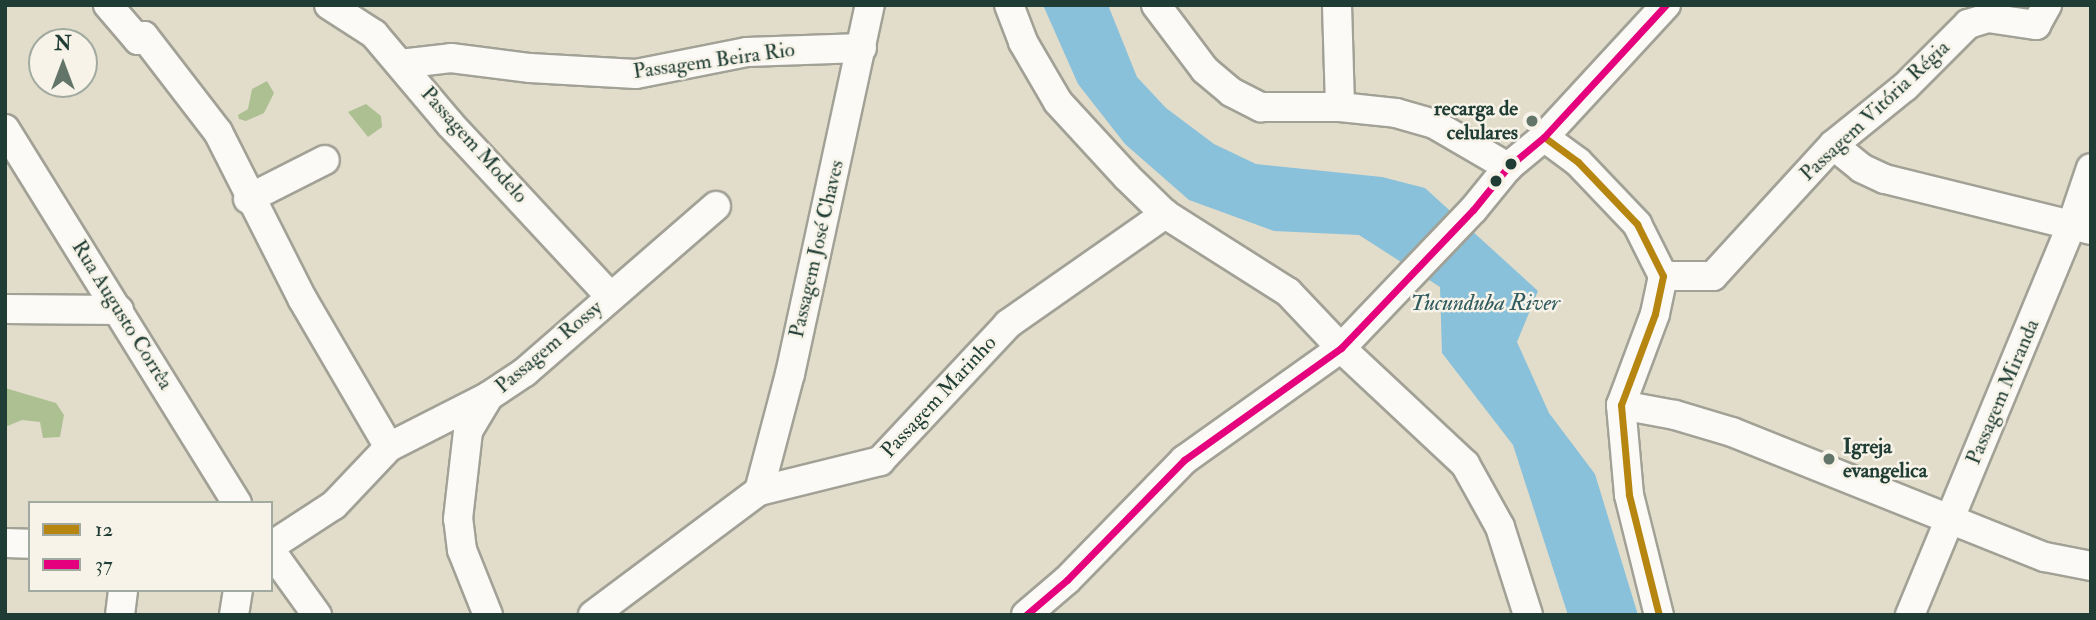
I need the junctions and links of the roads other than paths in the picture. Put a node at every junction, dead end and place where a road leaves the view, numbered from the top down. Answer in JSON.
{"nodes":[{"id":1,"x":108,"y":5,"type":"edge"},
{"id":2,"x":329,"y":5,"type":"edge"},
{"id":3,"x":870,"y":5,"type":"edge"},
{"id":4,"x":1009,"y":5,"type":"edge"},
{"id":5,"x":1156,"y":5,"type":"edge"},
{"id":6,"x":1337,"y":5,"type":"edge"},
{"id":7,"x":1666,"y":5,"type":"edge"},
{"id":8,"x":2042,"y":15,"type":"edge"},
{"id":9,"x":862,"y":48,"type":"junction"},
{"id":10,"x":400,"y":64,"type":"junction"},
{"id":11,"x":1340,"y":107,"type":"junction"},
{"id":12,"x":5,"y":129,"type":"edge"},
{"id":13,"x":1544,"y":136,"type":"junction"},
{"id":14,"x":1833,"y":145,"type":"junction"},
{"id":15,"x":325,"y":160,"type":"dead end"},
{"id":16,"x":1507,"y":167,"type":"junction"},
{"id":17,"x":2091,"y":168,"type":"edge"},
{"id":18,"x":248,"y":199,"type":"junction"},
{"id":19,"x":716,"y":206,"type":"dead end"},
{"id":20,"x":1165,"y":214,"type":"junction"},
{"id":21,"x":2081,"y":229,"type":"edge"},
{"id":22,"x":1662,"y":276,"type":"junction"},
{"id":23,"x":610,"y":296,"type":"junction"},
{"id":24,"x":5,"y":309,"type":"edge"},
{"id":25,"x":119,"y":310,"type":"junction"},
{"id":26,"x":1341,"y":348,"type":"junction"},
{"id":27,"x":489,"y":396,"type":"junction"},
{"id":28,"x":1621,"y":405,"type":"junction"},
{"id":29,"x":389,"y":447,"type":"junction"},
{"id":30,"x":759,"y":491,"type":"junction"},
{"id":31,"x":236,"y":501,"type":"edge"},
{"id":32,"x":1950,"y":518,"type":"junction"},
{"id":33,"x":5,"y":543,"type":"edge"},
{"id":34,"x":28,"y":544,"type":"edge"},
{"id":35,"x":273,"y":547,"type":"edge"},
{"id":36,"x":273,"y":551,"type":"edge"},
{"id":37,"x":2091,"y":566,"type":"edge"},
{"id":38,"x":123,"y":592,"type":"edge"},
{"id":39,"x":238,"y":592,"type":"edge"},
{"id":40,"x":120,"y":615,"type":"edge"},
{"id":41,"x":234,"y":615,"type":"edge"},
{"id":42,"x":317,"y":615,"type":"edge"},
{"id":43,"x":488,"y":615,"type":"edge"},
{"id":44,"x":593,"y":615,"type":"edge"},
{"id":45,"x":1026,"y":615,"type":"edge"},
{"id":46,"x":1528,"y":615,"type":"edge"},
{"id":47,"x":1659,"y":615,"type":"edge"},
{"id":48,"x":1910,"y":615,"type":"edge"}],
"edges":[{"from":1,"to":18,"type":"street"},
{"from":2,"to":10,"type":"street","name":"Passagem Modelo"},
{"from":3,"to":9,"type":"street","name":"Passagem José Chaves"},
{"from":4,"to":20,"type":"street"},
{"from":5,"to":11,"type":"street"},
{"from":6,"to":11,"type":"street"},
{"from":7,"to":13,"type":"street"},
{"from":8,"to":14,"type":"street","name":"Passagem Vitória Régia"},
{"from":9,"to":10,"type":"street","name":"Passagem Beira Rio"},
{"from":9,"to":30,"type":"street","name":"Passagem José Chaves"},
{"from":10,"to":23,"type":"street","name":"Passagem Modelo"},
{"from":11,"to":16,"type":"street"},
{"from":12,"to":25,"type":"street","name":"Rua Augusto Corrêa"},
{"from":13,"to":16,"type":"street"},
{"from":13,"to":22,"type":"street"},
{"from":14,"to":21,"type":"street"},
{"from":14,"to":22,"type":"street","name":"Passagem Vitória Régia"},
{"from":15,"to":18,"type":"street"},
{"from":16,"to":26,"type":"street"},
{"from":17,"to":21,"type":"street","name":"Passagem Miranda"},
{"from":18,"to":29,"type":"street"},
{"from":19,"to":23,"type":"street","name":"Passagem Rossy"},
{"from":20,"to":26,"type":"street"},
{"from":20,"to":30,"type":"street","name":"Passagem Marinho"},
{"from":21,"to":32,"type":"street","name":"Passagem Miranda"},
{"from":22,"to":28,"type":"street"},
{"from":23,"to":27,"type":"street","name":"Passagem Rossy"},
{"from":24,"to":25,"type":"street"},
{"from":25,"to":31,"type":"street","name":"Rua Augusto Corrêa"},
{"from":26,"to":45,"type":"street"},
{"from":26,"to":46,"type":"street"},
{"from":27,"to":29,"type":"street","name":"Passagem Rossy"},
{"from":27,"to":43,"type":"street"},
{"from":28,"to":32,"type":"street"},
{"from":28,"to":47,"type":"street"},
{"from":29,"to":35,"type":"street","name":"Passagem Rossy"},
{"from":30,"to":44,"type":"street","name":"Passagem Marinho"},
{"from":32,"to":37,"type":"street"},
{"from":32,"to":48,"type":"street","name":"Passagem Miranda"},
{"from":33,"to":34,"type":"street"},
{"from":36,"to":42,"type":"street"},
{"from":38,"to":40,"type":"street"},
{"from":39,"to":41,"type":"street"}]}
